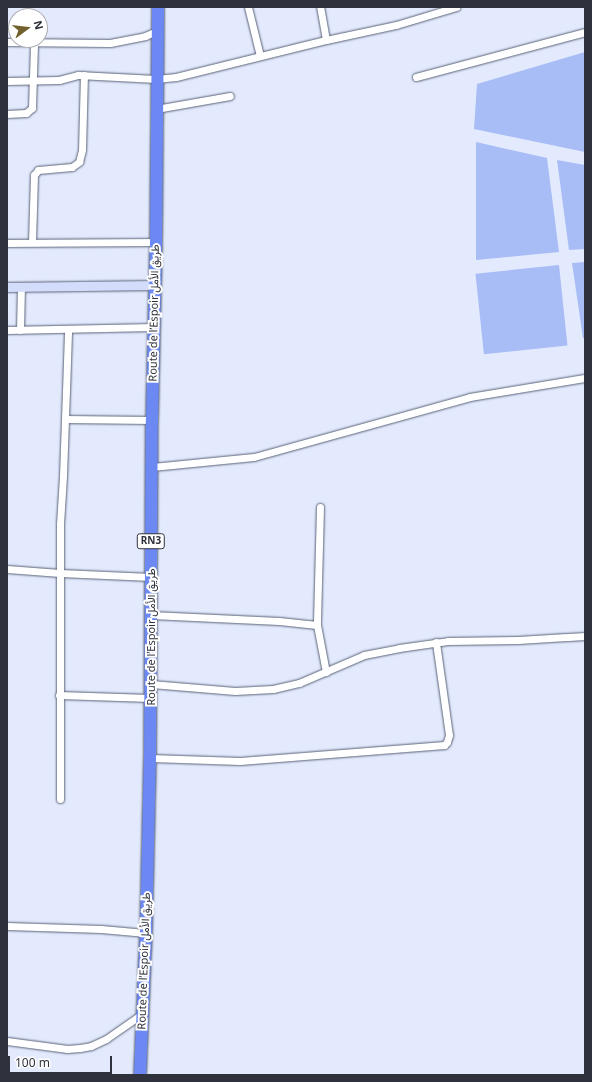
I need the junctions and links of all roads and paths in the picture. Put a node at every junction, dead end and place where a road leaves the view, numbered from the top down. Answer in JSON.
{"nodes":[{"id":1,"x":158,"y":7,"type":"edge"},
{"id":2,"x":248,"y":7,"type":"edge"},
{"id":3,"x":320,"y":7,"type":"edge"},
{"id":4,"x":456,"y":7,"type":"edge"},
{"id":5,"x":158,"y":31,"type":"junction"},
{"id":6,"x":585,"y":32,"type":"edge"},
{"id":7,"x":326,"y":40,"type":"junction"},
{"id":8,"x":48,"y":43,"type":"edge"},
{"id":9,"x":34,"y":48,"type":"edge"},
{"id":10,"x":260,"y":56,"type":"junction"},
{"id":11,"x":84,"y":75,"type":"junction"},
{"id":12,"x":416,"y":77,"type":"dead end"},
{"id":13,"x":156,"y":79,"type":"junction"},
{"id":14,"x":7,"y":81,"type":"edge"},
{"id":15,"x":34,"y":81,"type":"junction"},
{"id":16,"x":230,"y":96,"type":"dead end"},
{"id":17,"x":156,"y":109,"type":"junction"},
{"id":18,"x":7,"y":114,"type":"edge"},
{"id":19,"x":32,"y":242,"type":"junction"},
{"id":20,"x":156,"y":242,"type":"junction"},
{"id":21,"x":7,"y":243,"type":"edge"},
{"id":22,"x":155,"y":285,"type":"junction"},
{"id":23,"x":7,"y":287,"type":"edge"},
{"id":24,"x":21,"y":287,"type":"junction"},
{"id":25,"x":154,"y":327,"type":"junction"},
{"id":26,"x":7,"y":330,"type":"edge"},
{"id":27,"x":20,"y":330,"type":"junction"},
{"id":28,"x":68,"y":330,"type":"junction"},
{"id":29,"x":585,"y":378,"type":"edge"},
{"id":30,"x":65,"y":419,"type":"junction"},
{"id":31,"x":152,"y":420,"type":"junction"},
{"id":32,"x":152,"y":467,"type":"junction"},
{"id":33,"x":320,"y":507,"type":"dead end"},
{"id":34,"x":7,"y":568,"type":"edge"},
{"id":35,"x":60,"y":573,"type":"junction"},
{"id":36,"x":151,"y":577,"type":"junction"},
{"id":37,"x":151,"y":615,"type":"junction"},
{"id":38,"x":317,"y":625,"type":"junction"},
{"id":39,"x":585,"y":636,"type":"edge"},
{"id":40,"x":436,"y":642,"type":"junction"},
{"id":41,"x":326,"y":672,"type":"junction"},
{"id":42,"x":151,"y":684,"type":"junction"},
{"id":43,"x":59,"y":696,"type":"junction"},
{"id":44,"x":150,"y":698,"type":"junction"},
{"id":45,"x":150,"y":758,"type":"junction"},
{"id":46,"x":60,"y":799,"type":"dead end"},
{"id":47,"x":7,"y":926,"type":"edge"},
{"id":48,"x":146,"y":933,"type":"junction"},
{"id":49,"x":142,"y":1014,"type":"junction"},
{"id":50,"x":7,"y":1041,"type":"edge"},
{"id":51,"x":140,"y":1075,"type":"edge"}],
"edges":[{"from":1,"to":5,"type":"highway","name":"Route de l’Espoir طريق الأمل","number":"RN3"},
{"from":2,"to":10,"type":"street"},
{"from":3,"to":7,"type":"street"},
{"from":4,"to":7,"type":"street"},
{"from":5,"to":8,"type":"street"},
{"from":5,"to":13,"type":"highway","name":"Route de l’Espoir طريق الأمل","number":"RN3"},
{"from":6,"to":12,"type":"street"},
{"from":7,"to":10,"type":"street"},
{"from":9,"to":15,"type":"street"},
{"from":10,"to":13,"type":"street"},
{"from":11,"to":13,"type":"street"},
{"from":11,"to":15,"type":"street"},
{"from":11,"to":19,"type":"street"},
{"from":13,"to":17,"type":"highway","name":"Route de l’Espoir طريق الأمل","number":"RN3"},
{"from":14,"to":15,"type":"street"},
{"from":15,"to":18,"type":"street"},
{"from":16,"to":17,"type":"street"},
{"from":17,"to":20,"type":"highway","name":"Route de l’Espoir طريق الأمل","number":"RN3"},
{"from":19,"to":20,"type":"street"},
{"from":19,"to":21,"type":"street"},
{"from":20,"to":22,"type":"highway","name":"Route de l’Espoir طريق الأمل","number":"RN3"},
{"from":22,"to":24,"type":"street"},
{"from":22,"to":25,"type":"highway","name":"Route de l’Espoir طريق الأمل","number":"RN3"},
{"from":23,"to":24,"type":"street"},
{"from":24,"to":27,"type":"street"},
{"from":25,"to":28,"type":"street"},
{"from":25,"to":31,"type":"highway","name":"Route de l’Espoir طريق الأمل","number":"RN3"},
{"from":26,"to":27,"type":"street"},
{"from":27,"to":28,"type":"street"},
{"from":28,"to":30,"type":"street"},
{"from":29,"to":32,"type":"street"},
{"from":30,"to":31,"type":"street"},
{"from":30,"to":35,"type":"street"},
{"from":31,"to":32,"type":"highway","name":"Route de l’Espoir طريق الأمل","number":"RN3"},
{"from":32,"to":36,"type":"highway","name":"Route de l’Espoir طريق الأمل","number":"RN3"},
{"from":33,"to":38,"type":"street"},
{"from":34,"to":35,"type":"street"},
{"from":35,"to":36,"type":"street"},
{"from":35,"to":43,"type":"street"},
{"from":36,"to":37,"type":"highway","name":"Route de l’Espoir طريق الأمل","number":"RN3"},
{"from":37,"to":38,"type":"street"},
{"from":37,"to":42,"type":"highway","name":"Route de l’Espoir طريق الأمل","number":"RN3"},
{"from":38,"to":41,"type":"street"},
{"from":39,"to":40,"type":"street"},
{"from":40,"to":41,"type":"street"},
{"from":40,"to":45,"type":"street"},
{"from":41,"to":42,"type":"street"},
{"from":42,"to":44,"type":"highway","name":"Route de l’Espoir طريق الأمل","number":"RN3"},
{"from":43,"to":44,"type":"street"},
{"from":43,"to":46,"type":"street"},
{"from":44,"to":45,"type":"highway","name":"Route de l’Espoir طريق الأمل","number":"RN3"},
{"from":45,"to":48,"type":"highway","name":"Route de l’Espoir طريق الأمل","number":"RN3"},
{"from":47,"to":48,"type":"street"},
{"from":48,"to":49,"type":"highway","name":"Route de l’Espoir طريق الأمل","number":"RN3"},
{"from":49,"to":50,"type":"street"},
{"from":49,"to":51,"type":"highway","name":"Route de l’Espoir طريق الأمل","number":"RN3"}]}
